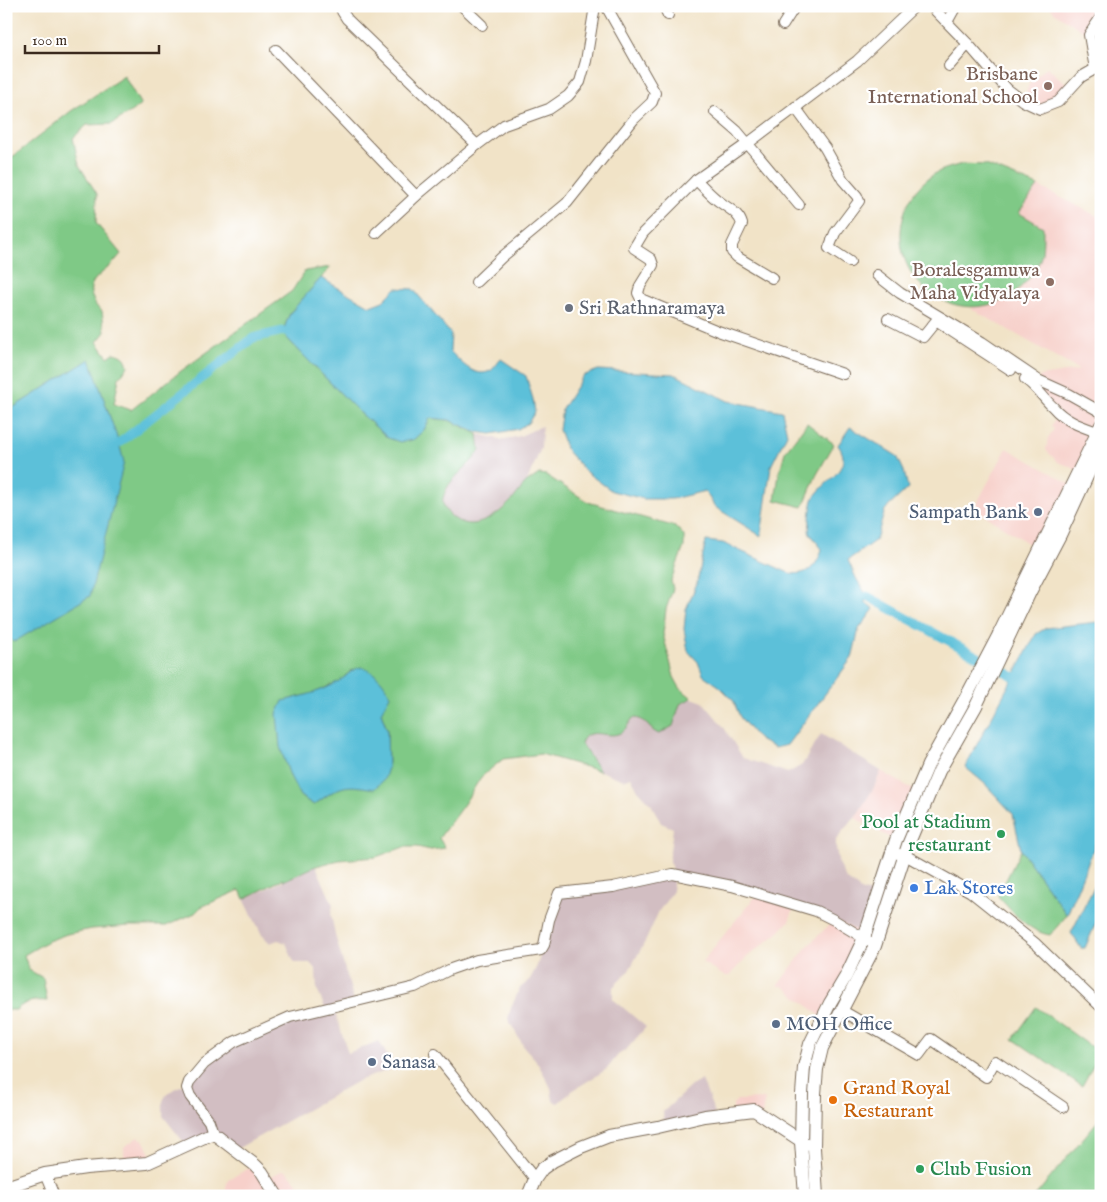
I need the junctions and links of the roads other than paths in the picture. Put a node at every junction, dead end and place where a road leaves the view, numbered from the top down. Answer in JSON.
{"nodes":[{"id":1,"x":462,"y":6,"type":"edge"},
{"id":2,"x":596,"y":6,"type":"edge"},
{"id":3,"x":606,"y":6,"type":"edge"},
{"id":4,"x":795,"y":6,"type":"edge"},
{"id":5,"x":915,"y":6,"type":"edge"},
{"id":6,"x":931,"y":6,"type":"edge"},
{"id":7,"x":956,"y":6,"type":"edge"},
{"id":8,"x":341,"y":8,"type":"edge"},
{"id":9,"x":1101,"y":17,"type":"edge"},
{"id":10,"x":947,"y":22,"type":"junction"},
{"id":11,"x":482,"y":25,"type":"dead end"},
{"id":12,"x":783,"y":25,"type":"dead end"},
{"id":13,"x":968,"y":44,"type":"junction"},
{"id":14,"x":276,"y":50,"type":"dead end"},
{"id":15,"x":949,"y":66,"type":"dead end"},
{"id":16,"x":1098,"y":70,"type":"edge"},
{"id":17,"x":794,"y":107,"type":"junction"},
{"id":18,"x":715,"y":112,"type":"dead end"},
{"id":19,"x":747,"y":144,"type":"junction"},
{"id":20,"x":477,"y":145,"type":"junction"},
{"id":21,"x":696,"y":180,"type":"junction"},
{"id":22,"x":416,"y":196,"type":"junction"},
{"id":23,"x":799,"y":205,"type":"dead end"},
{"id":24,"x":376,"y":233,"type":"dead end"},
{"id":25,"x":850,"y":262,"type":"dead end"},
{"id":26,"x":877,"y":275,"type":"dead end"},
{"id":27,"x":772,"y":278,"type":"dead end"},
{"id":28,"x":476,"y":282,"type":"dead end"},
{"id":29,"x":888,"y":319,"type":"dead end"},
{"id":30,"x":843,"y":374,"type":"dead end"},
{"id":31,"x":1101,"y":412,"type":"edge"},
{"id":32,"x":1099,"y":429,"type":"edge"},
{"id":33,"x":1101,"y":446,"type":"edge"},
{"id":34,"x":995,"y":653,"type":"junction"},
{"id":35,"x":984,"y":676,"type":"junction"},
{"id":36,"x":892,"y":853,"type":"junction"},
{"id":37,"x":905,"y":855,"type":"junction"},
{"id":38,"x":864,"y":938,"type":"junction"},
{"id":39,"x":875,"y":946,"type":"junction"},
{"id":40,"x":1101,"y":1007,"type":"edge"},
{"id":41,"x":842,"y":1010,"type":"junction"},
{"id":42,"x":434,"y":1054,"type":"dead end"},
{"id":43,"x":1063,"y":1107,"type":"dead end"},
{"id":44,"x":213,"y":1133,"type":"junction"},
{"id":45,"x":801,"y":1142,"type":"junction"},
{"id":46,"x":814,"y":1148,"type":"junction"},
{"id":47,"x":45,"y":1174,"type":"junction"},
{"id":48,"x":535,"y":1179,"type":"junction"},
{"id":49,"x":6,"y":1187,"type":"edge"},
{"id":50,"x":54,"y":1196,"type":"edge"},
{"id":51,"x":277,"y":1196,"type":"edge"},
{"id":52,"x":528,"y":1196,"type":"edge"},
{"id":53,"x":804,"y":1196,"type":"edge"},
{"id":54,"x":817,"y":1196,"type":"edge"}],
"edges":[{"from":1,"to":11,"type":"street"},
{"from":2,"to":20,"type":"street"},
{"from":3,"to":28,"type":"street"},
{"from":4,"to":12,"type":"street"},
{"from":5,"to":17,"type":"street"},
{"from":6,"to":10,"type":"street"},
{"from":7,"to":10,"type":"street"},
{"from":8,"to":20,"type":"street"},
{"from":9,"to":16,"type":"street"},
{"from":10,"to":13,"type":"street"},
{"from":13,"to":15,"type":"street"},
{"from":13,"to":16,"type":"street"},
{"from":14,"to":22,"type":"street"},
{"from":17,"to":19,"type":"street"},
{"from":17,"to":25,"type":"street"},
{"from":18,"to":19,"type":"street"},
{"from":19,"to":21,"type":"street"},
{"from":19,"to":23,"type":"street"},
{"from":20,"to":22,"type":"street"},
{"from":21,"to":27,"type":"street"},
{"from":21,"to":30,"type":"street"},
{"from":22,"to":24,"type":"street"},
{"from":26,"to":31,"type":"street"},
{"from":29,"to":32,"type":"street"},
{"from":32,"to":34,"type":"main road"},
{"from":33,"to":34,"type":"main road"},
{"from":34,"to":35,"type":"main road"},
{"from":35,"to":36,"type":"main road"},
{"from":35,"to":37,"type":"main road"},
{"from":36,"to":37,"type":"street"},
{"from":36,"to":38,"type":"main road"},
{"from":37,"to":39,"type":"main road"},
{"from":37,"to":40,"type":"street"},
{"from":38,"to":39,"type":"street"},
{"from":38,"to":44,"type":"street"},
{"from":38,"to":45,"type":"main road"},
{"from":39,"to":41,"type":"main road"},
{"from":41,"to":43,"type":"street"},
{"from":41,"to":46,"type":"main road"},
{"from":42,"to":48,"type":"street"},
{"from":44,"to":47,"type":"main road"},
{"from":44,"to":51,"type":"main road"},
{"from":45,"to":46,"type":"main road"},
{"from":45,"to":48,"type":"main road"},
{"from":45,"to":53,"type":"main road"},
{"from":46,"to":54,"type":"main road"},
{"from":47,"to":49,"type":"main road"},
{"from":47,"to":50,"type":"street"},
{"from":48,"to":52,"type":"main road"}]}
